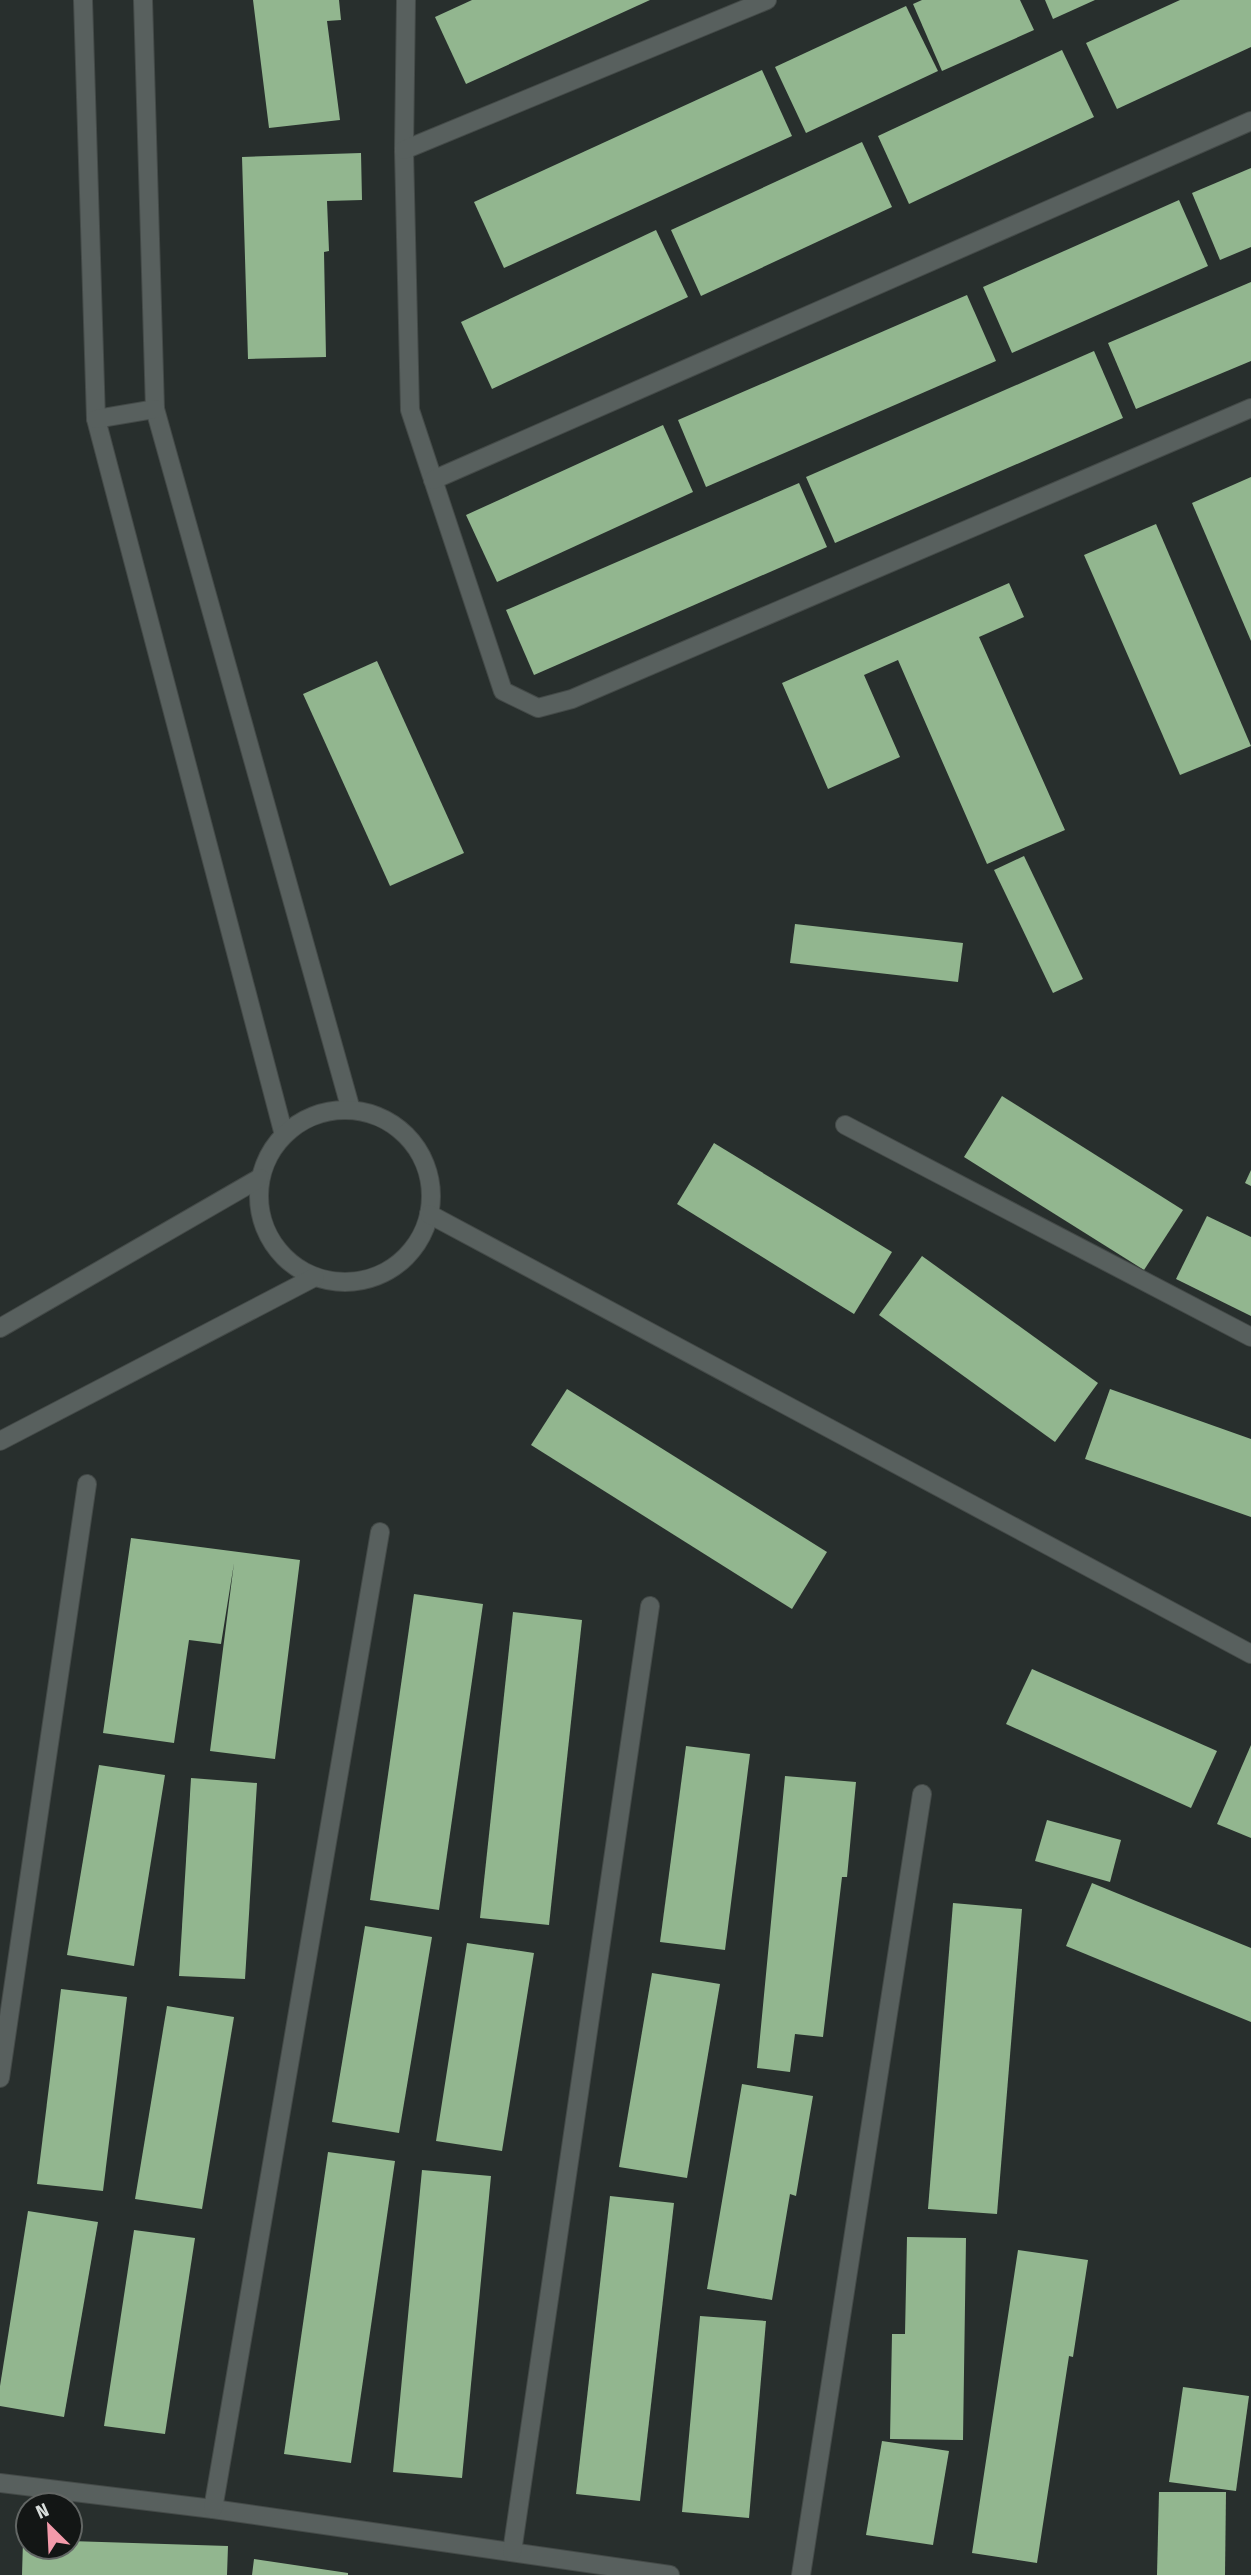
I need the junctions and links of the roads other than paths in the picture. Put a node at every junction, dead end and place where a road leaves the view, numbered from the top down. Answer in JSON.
{"nodes":[{"id":1,"x":83,"y":0,"type":"edge"},
{"id":2,"x":143,"y":0,"type":"edge"},
{"id":3,"x":405,"y":0,"type":"edge"},
{"id":4,"x":767,"y":0,"type":"edge"},
{"id":5,"x":1251,"y":121,"type":"edge"},
{"id":6,"x":404,"y":150,"type":"junction"},
{"id":7,"x":1251,"y":408,"type":"edge"},
{"id":8,"x":155,"y":409,"type":"junction"},
{"id":9,"x":96,"y":419,"type":"junction"},
{"id":10,"x":433,"y":480,"type":"junction"},
{"id":11,"x":351,"y":1110,"type":"junction"},
{"id":12,"x":845,"y":1125,"type":"dead end"},
{"id":13,"x":284,"y":1135,"type":"junction"},
{"id":14,"x":260,"y":1178,"type":"junction"},
{"id":15,"x":429,"y":1214,"type":"junction"},
{"id":16,"x":315,"y":1277,"type":"junction"},
{"id":17,"x":0,"y":1328,"type":"edge"},
{"id":18,"x":1251,"y":1337,"type":"edge"},
{"id":19,"x":0,"y":1441,"type":"edge"},
{"id":20,"x":88,"y":1484,"type":"dead end"},
{"id":21,"x":380,"y":1532,"type":"dead end"},
{"id":22,"x":650,"y":1606,"type":"dead end"},
{"id":23,"x":1251,"y":1654,"type":"edge"},
{"id":24,"x":922,"y":1794,"type":"dead end"},
{"id":25,"x":0,"y":2078,"type":"edge"},
{"id":26,"x":0,"y":2483,"type":"edge"},
{"id":27,"x":213,"y":2509,"type":"junction"},
{"id":28,"x":512,"y":2552,"type":"junction"},
{"id":29,"x":670,"y":2575,"type":"edge"},
{"id":30,"x":801,"y":2575,"type":"edge"}],
"edges":[{"from":1,"to":9,"type":"street"},
{"from":2,"to":8,"type":"street"},
{"from":3,"to":6,"type":"street"},
{"from":4,"to":6,"type":"street"},
{"from":5,"to":10,"type":"street"},
{"from":6,"to":10,"type":"street"},
{"from":7,"to":10,"type":"street"},
{"from":8,"to":9,"type":"street"},
{"from":8,"to":11,"type":"street"},
{"from":9,"to":13,"type":"street"},
{"from":11,"to":13,"type":"street"},
{"from":11,"to":15,"type":"street"},
{"from":12,"to":18,"type":"street"},
{"from":13,"to":14,"type":"street"},
{"from":14,"to":16,"type":"street"},
{"from":14,"to":17,"type":"street"},
{"from":15,"to":16,"type":"street"},
{"from":15,"to":23,"type":"street"},
{"from":16,"to":19,"type":"street"},
{"from":20,"to":25,"type":"street"},
{"from":21,"to":27,"type":"street"},
{"from":22,"to":28,"type":"street"},
{"from":24,"to":30,"type":"street"},
{"from":26,"to":27,"type":"street"},
{"from":27,"to":28,"type":"street"},
{"from":28,"to":29,"type":"street"}]}
